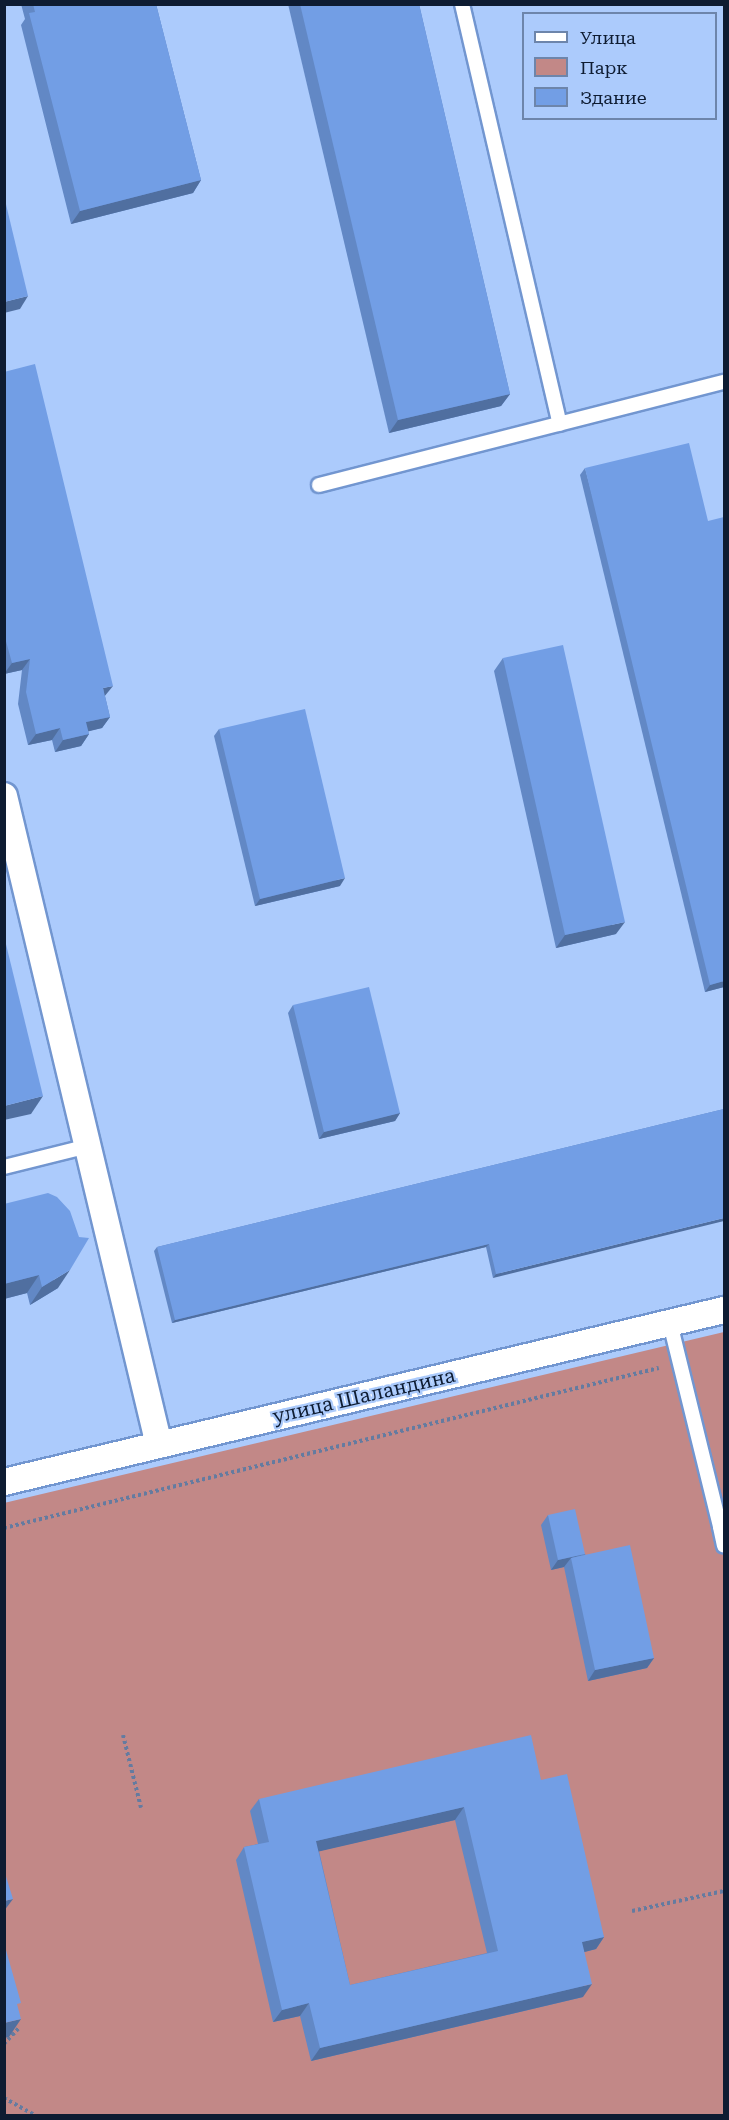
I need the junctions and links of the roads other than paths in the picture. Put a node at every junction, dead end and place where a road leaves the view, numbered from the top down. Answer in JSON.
{"nodes":[{"id":1,"x":462,"y":4,"type":"edge"},
{"id":2,"x":724,"y":382,"type":"edge"},
{"id":3,"x":560,"y":424,"type":"junction"},
{"id":4,"x":319,"y":485,"type":"dead end"},
{"id":5,"x":4,"y":796,"type":"edge"},
{"id":6,"x":88,"y":1146,"type":"junction"},
{"id":7,"x":4,"y":1167,"type":"edge"},
{"id":8,"x":724,"y":1310,"type":"edge"},
{"id":9,"x":670,"y":1323,"type":"junction"},
{"id":10,"x":159,"y":1445,"type":"junction"},
{"id":11,"x":4,"y":1482,"type":"edge"},
{"id":12,"x":722,"y":1526,"type":"edge"},
{"id":13,"x":724,"y":1546,"type":"edge"}],
"edges":[{"from":1,"to":3,"type":"lane"},
{"from":2,"to":3,"type":"lane"},
{"from":3,"to":4,"type":"lane"},
{"from":5,"to":6,"type":"street"},
{"from":6,"to":7,"type":"lane"},
{"from":6,"to":10,"type":"street"},
{"from":8,"to":9,"type":"street","name":"улица Шаландина"},
{"from":9,"to":10,"type":"street","name":"улица Шаландина"},
{"from":9,"to":12,"type":"lane"},
{"from":10,"to":11,"type":"street","name":"улица Шаландина"},
{"from":12,"to":13,"type":"lane"}]}
